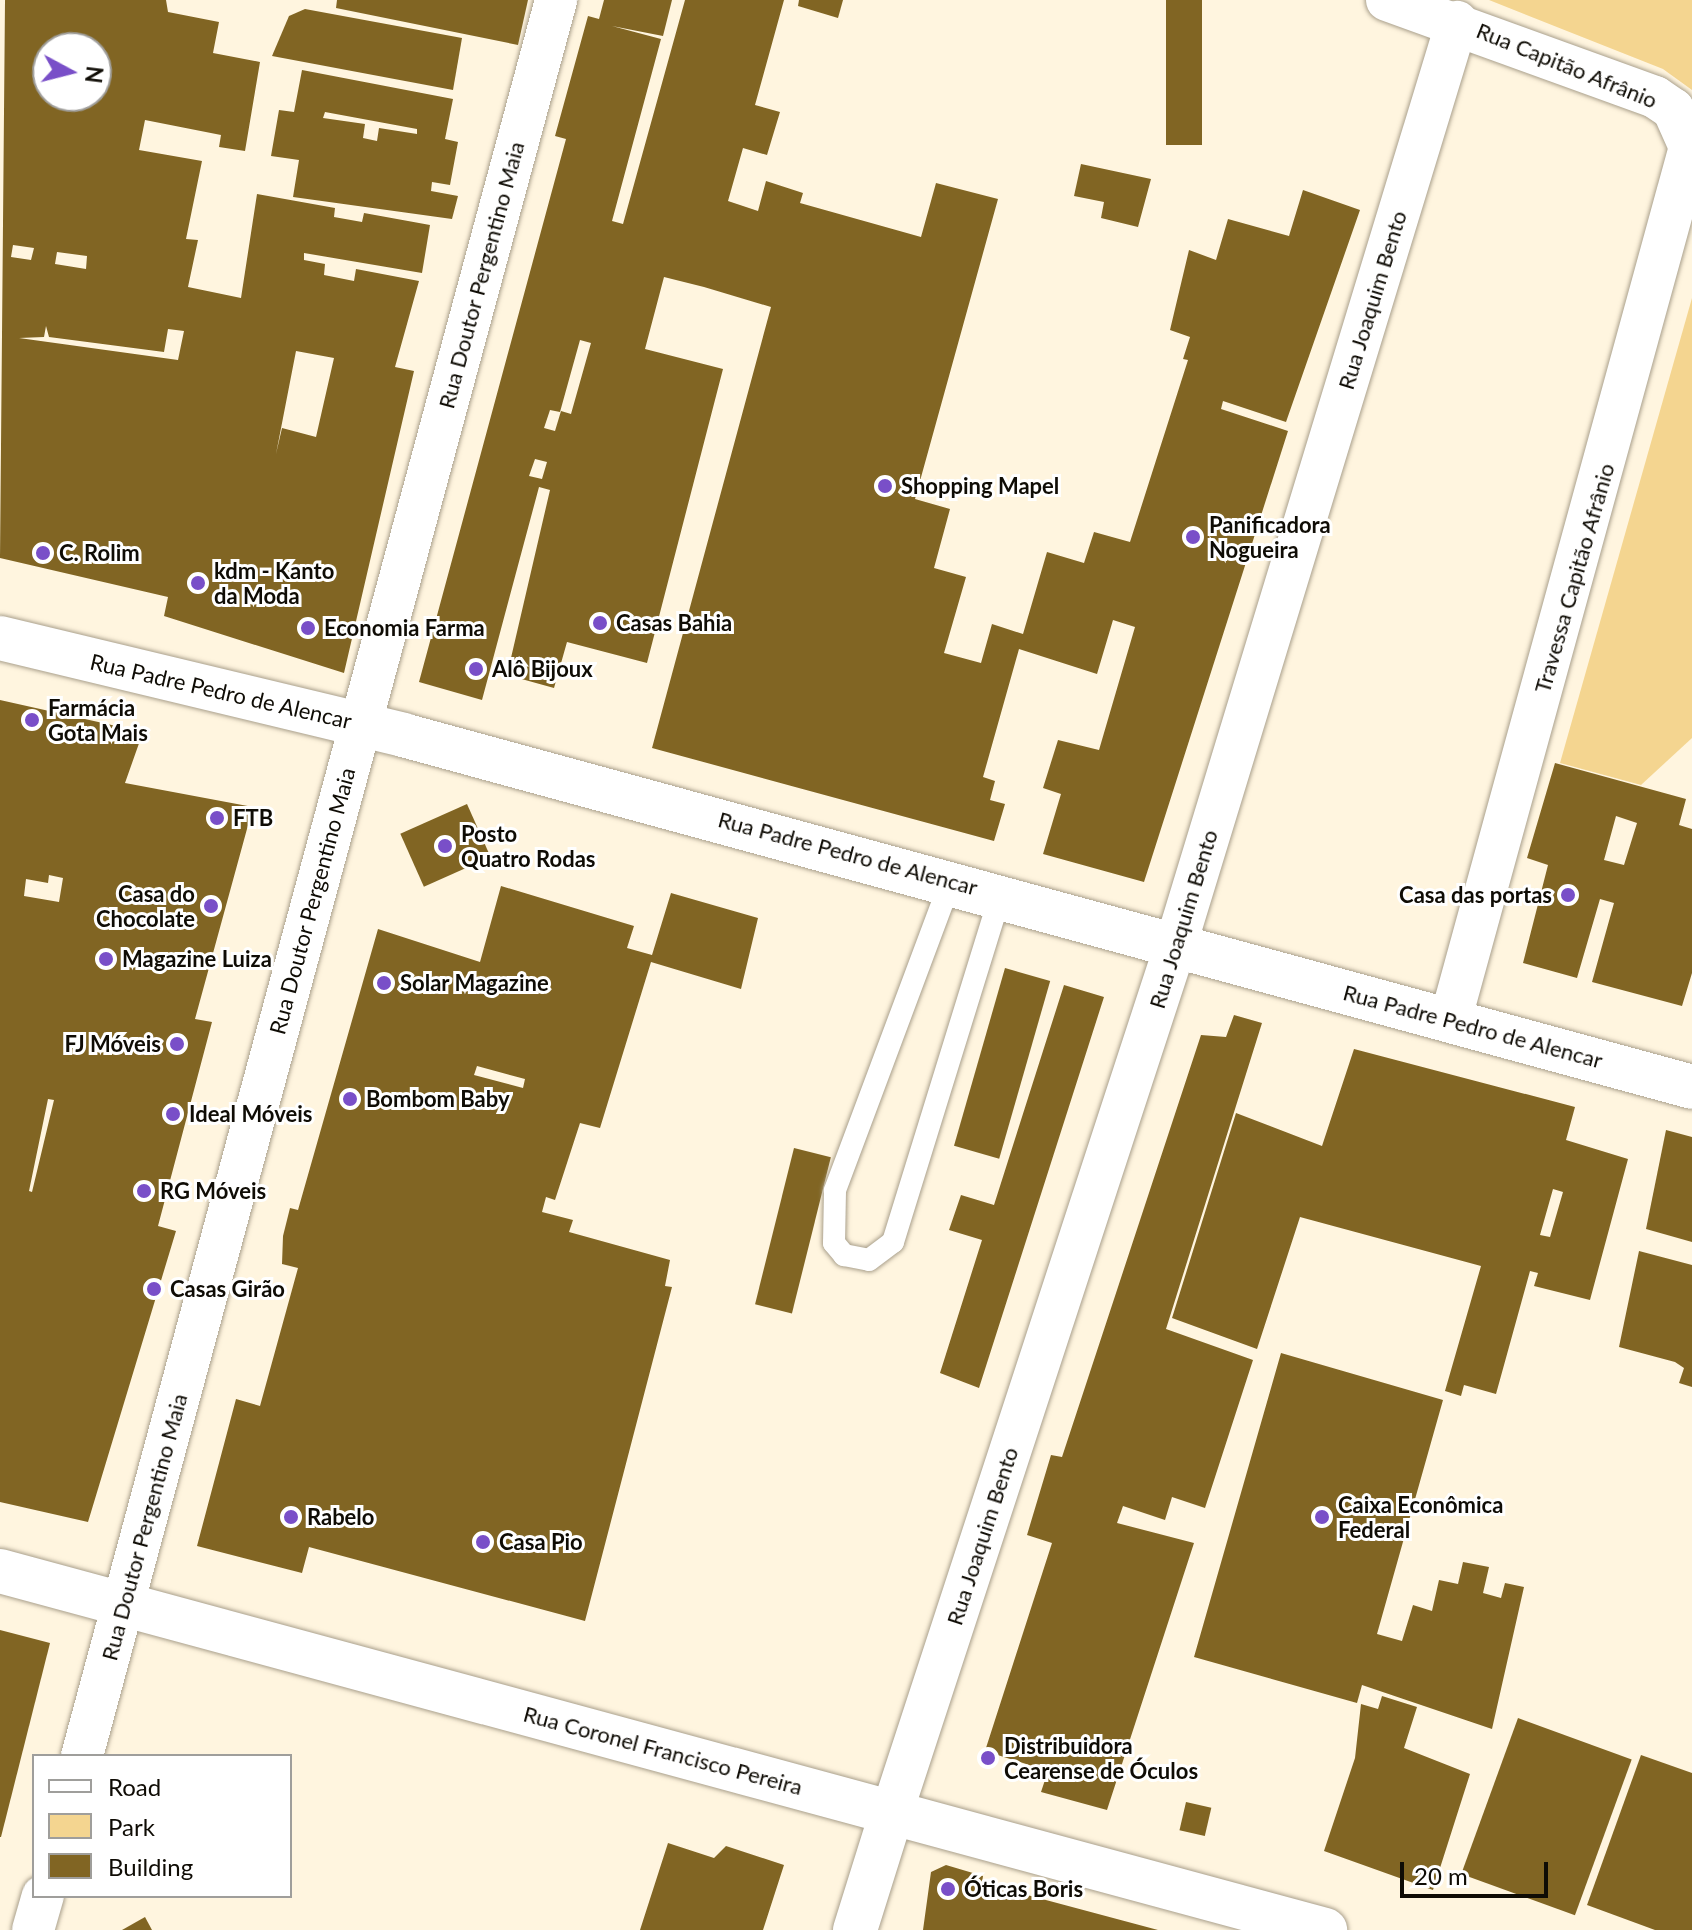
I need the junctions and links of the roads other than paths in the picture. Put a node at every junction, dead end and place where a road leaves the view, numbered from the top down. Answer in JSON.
{"nodes":[{"id":1,"x":556,"y":0,"type":"edge"},
{"id":2,"x":1387,"y":0,"type":"edge"},
{"id":3,"x":1457,"y":22,"type":"junction"},
{"id":4,"x":1687,"y":135,"type":"joint"},
{"id":5,"x":0,"y":638,"type":"edge"},
{"id":6,"x":360,"y":723,"type":"junction"},
{"id":7,"x":951,"y":880,"type":"junction"},
{"id":8,"x":1001,"y":894,"type":"junction"},
{"id":9,"x":1176,"y":944,"type":"junction"},
{"id":10,"x":1450,"y":1021,"type":"junction"},
{"id":11,"x":1692,"y":1087,"type":"edge"},
{"id":12,"x":0,"y":1571,"type":"edge"},
{"id":13,"x":124,"y":1604,"type":"junction"},
{"id":14,"x":83,"y":1754,"type":"edge"},
{"id":15,"x":892,"y":1812,"type":"junction"},
{"id":16,"x":42,"y":1898,"type":"edge"},
{"id":17,"x":33,"y":1930,"type":"edge"},
{"id":18,"x":855,"y":1930,"type":"edge"},
{"id":19,"x":1325,"y":1930,"type":"edge"}],
"edges":[{"from":1,"to":6,"type":"street","name":"Rua Doutor Pergentino Maia"},
{"from":2,"to":3,"type":"street","name":"Rua Capitão Afrânio"},
{"from":3,"to":4,"type":"street","name":"Rua Capitão Afrânio"},
{"from":3,"to":9,"type":"street","name":"Rua Joaquim Bento"},
{"from":4,"to":10,"type":"street","name":"Travessa Capitão Afrânio"},
{"from":5,"to":6,"type":"main road","name":"Rua Padre Pedro de Alencar"},
{"from":6,"to":7,"type":"main road","name":"Rua Padre Pedro de Alencar"},
{"from":6,"to":13,"type":"street","name":"Rua Doutor Pergentino Maia"},
{"from":7,"to":8,"type":"main road","name":"Rua Padre Pedro de Alencar"},
{"from":7,"to":8,"type":"lane"},
{"from":8,"to":9,"type":"main road","name":"Rua Padre Pedro de Alencar"},
{"from":9,"to":10,"type":"main road","name":"Rua Padre Pedro de Alencar"},
{"from":9,"to":15,"type":"street","name":"Rua Joaquim Bento"},
{"from":10,"to":11,"type":"main road","name":"Rua Padre Pedro de Alencar"},
{"from":12,"to":13,"type":"main road","name":"Rua Coronel Francisco Pereira"},
{"from":13,"to":14,"type":"street","name":"Rua Doutor Pergentino Maia"},
{"from":13,"to":15,"type":"main road","name":"Rua Coronel Francisco Pereira"},
{"from":15,"to":18,"type":"main road"},
{"from":15,"to":19,"type":"main road","name":"Rua Coronel Francisco Pereira"},
{"from":16,"to":17,"type":"street"}]}
